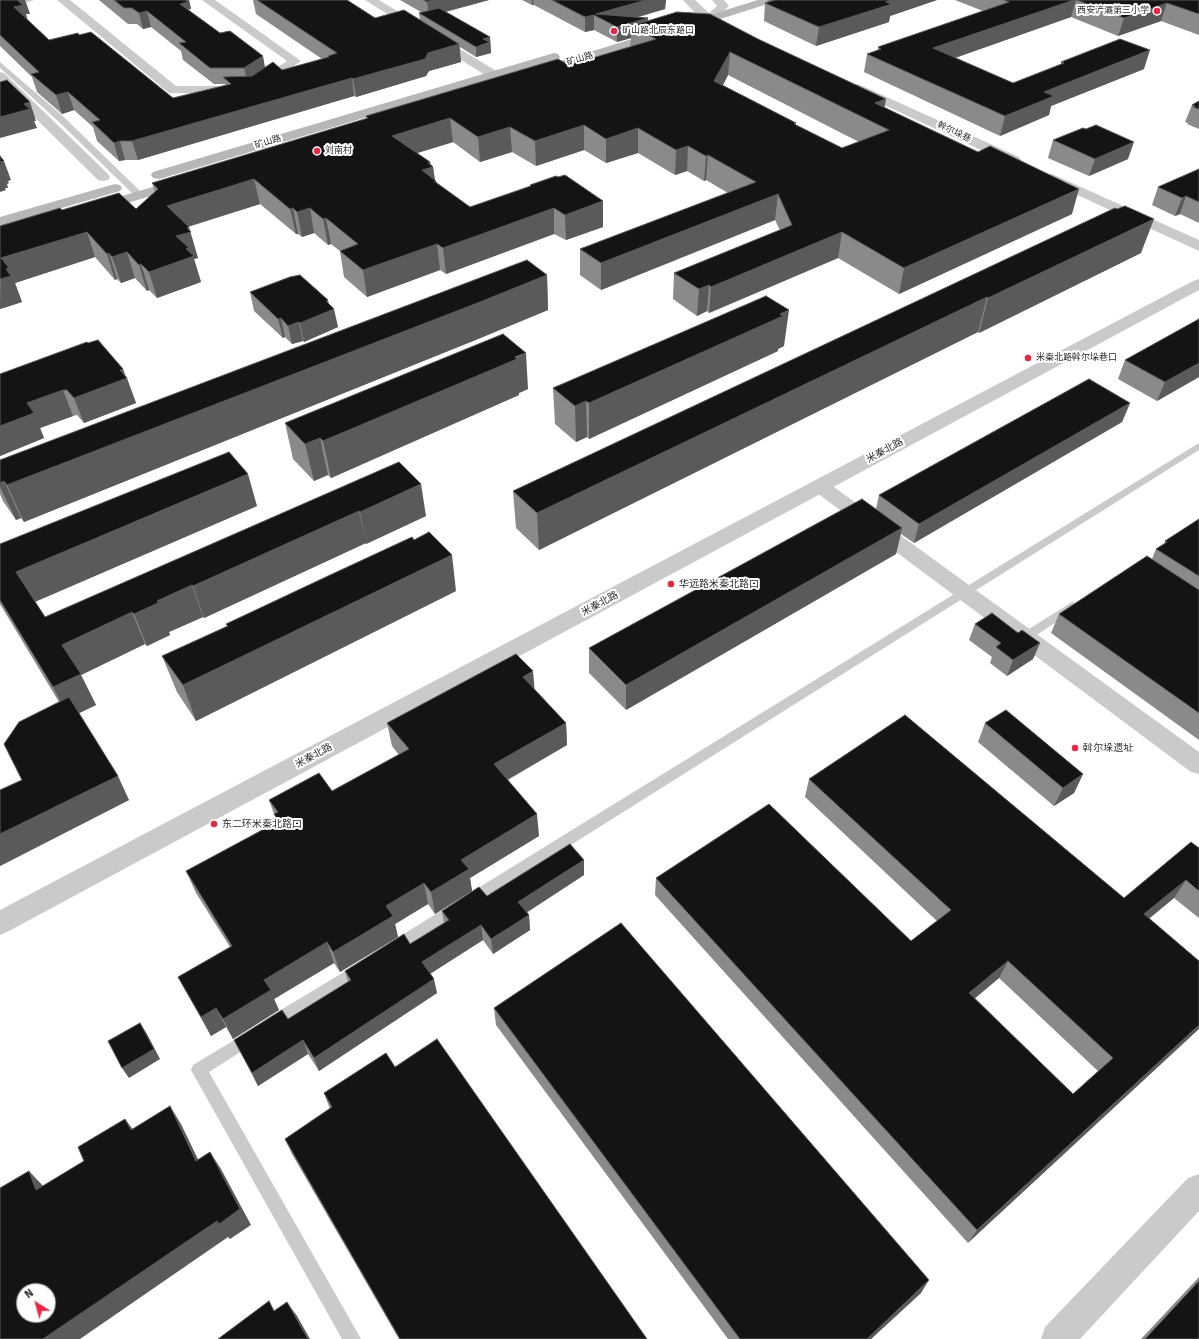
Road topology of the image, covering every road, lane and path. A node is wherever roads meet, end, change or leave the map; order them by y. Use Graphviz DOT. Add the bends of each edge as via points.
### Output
graph roads {
  1 [pos="31,0"];
  2 [pos="63,0"];
  3 [pos="208,0"];
  4 [pos="371,0"];
  5 [pos="690,0"];
  6 [pos="743,0"];
  7 [pos="770,0"];
  8 [pos="721,3"];
  9 [pos="0,9"];
  10 [pos="705,16"];
  11 [pos="744,35"];
  12 [pos="0,64"];
  13 [pos="494,75"];
  14 [pos="0,76"];
  15 [pos="849,83"];
  16 [pos="271,154"];
  17 [pos="1027,166"];
  18 [pos="1041,173"];
  19 [pos="103,177"];
  20 [pos="198,177"];
  21 [pos="128,184"];
  22 [pos="139,195"];
  23 [pos="88,210"];
  24 [pos="0,222"];
  25 [pos="1199,246"];
  26 [pos="1199,284"];
  27 [pos="1199,446"];
  28 [pos="820,486"];
  29 [pos="964,592"];
  30 [pos="1082,599"];
  31 [pos="1025,637"];
  32 [pos="1199,765"];
  33 [pos="0,923"];
  34 [pos="382,956"];
  35 [pos="368,964"];
  36 [pos="1199,1189"];
  37 [pos="352,1339"];
  38 [pos="1057,1339"];
  1 -- 9 [label="lane"];
  2 -- 3 [label="street" via="173,90 252,90 295,61"];
  4 -- 13 [label="street"];
  5 -- 10 [label="street"];
  6 -- 8 [label="main road, 矿山路"];
  7 -- 10 [label="main road, 矿山路"];
  8 -- 10 [label="main road, 矿山路"];
  10 -- 11 [label="street"];
  10 -- 13 [label="main road, 矿山路"];
  10 -- 16 [label="main road, 矿山路"];
  12 -- 21 [label="lane"];
  13 -- 21 [label="main road, 矿山路"];
  14 -- 19 [label="street"];
  15 -- 17 [label="street, 幹尔垛巷"];
  18 -- 25 [label="street"];
  20 -- 22 [label="main road"];
  21 -- 22 [label="lane"];
  21 -- 24 [label="main road, 矿山路"];
  22 -- 23 [label="main road"];
  26 -- 28 [label="street, 米秦北路"];
  27 -- 29 [label="lane"];
  28 -- 29 [label="street"];
  28 -- 33 [label="street, 米秦北路"];
  29 -- 31 [label="street"];
  29 -- 34 [label="lane"];
  30 -- 31 [label="lane"];
  31 -- 32 [label="street"];
  35 -- 37 [label="lane" via="199,1070"];
  36 -- 38 [label="street"];
}
